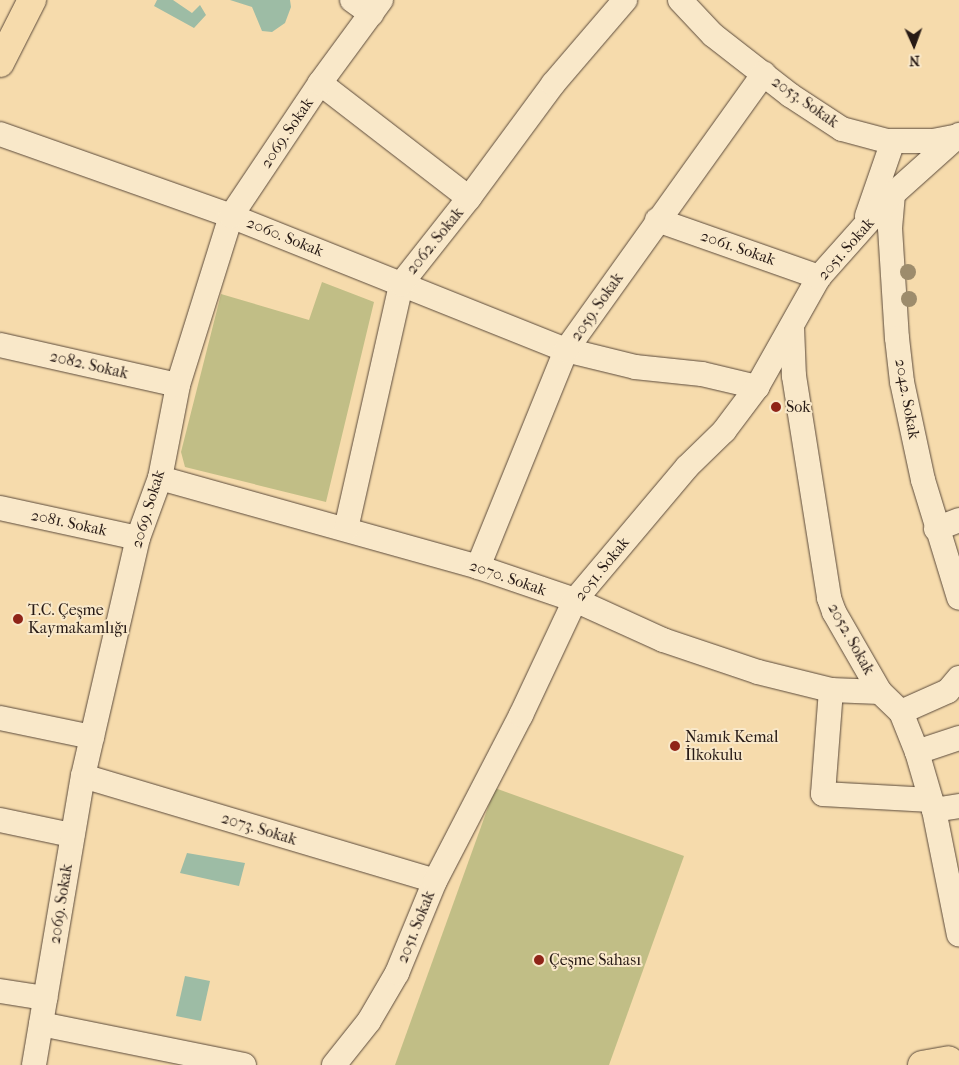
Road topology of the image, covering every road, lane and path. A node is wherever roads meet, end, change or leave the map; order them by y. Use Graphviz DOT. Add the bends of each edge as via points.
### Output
graph roads {
  1 [pos="32,0"];
  2 [pos="352,0"];
  3 [pos="624,0"];
  4 [pos="680,0"];
  5 [pos="376,7"];
  6 [pos="0,63"];
  7 [pos="764,73"];
  8 [pos="320,83"];
  9 [pos="0,134"];
  10 [pos="958,137"];
  11 [pos="894,141"];
  12 [pos="893,194"];
  13 [pos="469,198"];
  14 [pos="231,216"];
  15 [pos="657,220"];
  16 [pos="862,229"];
  17 [pos="819,277"];
  18 [pos="401,284"];
  19 [pos="792,327"];
  20 [pos="0,345"];
  21 [pos="566,350"];
  22 [pos="178,385"];
  23 [pos="757,387"];
  24 [pos="160,478"];
  25 [pos="0,508"];
  26 [pos="959,520"];
  27 [pos="346,529"];
  28 [pos="936,529"];
  29 [pos="138,538"];
  30 [pos="478,567"];
  31 [pos="959,598"];
  32 [pos="575,600"];
  33 [pos="959,678"];
  34 [pos="831,690"];
  35 [pos="880,692"];
  36 [pos="901,712"];
  37 [pos="0,718"];
  38 [pos="92,737"];
  39 [pos="959,738"];
  40 [pos="917,752"];
  41 [pos="83,776"];
  42 [pos="932,805"];
  43 [pos="959,806"];
  44 [pos="0,820"];
  45 [pos="72,835"];
  46 [pos="435,881"];
  47 [pos="957,908"];
  48 [pos="959,935"];
  49 [pos="0,991"];
  50 [pos="45,998"];
  51 [pos="41,1024"];
  52 [pos="950,1061"];
  53 [pos="34,1065"];
  54 [pos="244,1065"];
  55 [pos="334,1065"];
  56 [pos="922,1065"];
  1 -- 6 [label="main road"];
  2 -- 5 [label="street"];
  3 -- 13 [label="street, 2062. Sokak" via="553,84"];
  4 -- 7 [label="street, 2053. Sokak" via="713,35"];
  5 -- 8 [label="street, 2069. Sokak"];
  7 -- 11 [label="street, 2053. Sokak" via="817,114 842,128"];
  7 -- 15 [label="street, 2059. Sokak"];
  8 -- 13 [label="street"];
  8 -- 14 [label="street, 2069. Sokak"];
  9 -- 14 [label="street, 2060. Sokak"];
  10 -- 11 [label="street, 2053. Sokak"];
  10 -- 12 [label="street, 2051. Sokak"];
  11 -- 16 [label="street"];
  12 -- 16 [label="street, 2051. Sokak"];
  12 -- 28 [label="street, 2042. Sokak" via="890,228 901,373 910,428"];
  13 -- 18 [label="street, 2062. Sokak"];
  14 -- 18 [label="street, 2060. Sokak"];
  14 -- 22 [label="street, 2069. Sokak"];
  15 -- 17 [label="street, 2061. Sokak"];
  15 -- 21 [label="street, 2059. Sokak"];
  16 -- 17 [label="street, 2051. Sokak"];
  17 -- 19 [label="street, 2051. Sokak"];
  18 -- 21 [label="street, 2060. Sokak"];
  18 -- 27 [label="street, 2062. Sokak"];
  19 -- 23 [label="street, 2051. Sokak"];
  19 -- 35 [label="street, 2052. Sokak" via="794,376 824,581 834,612"];
  20 -- 22 [label="street, 2082. Sokak"];
  21 -- 23 [label="street, 2060. Sokak" via="636,367 702,374"];
  21 -- 30 [label="street, 2059. Sokak"];
  22 -- 24 [label="street, 2069. Sokak"];
  23 -- 32 [label="street, 2051. Sokak" via="724,431 686,467"];
  24 -- 27 [label="street, 2070. Sokak"];
  24 -- 29 [label="street, 2069. Sokak"];
  25 -- 29 [label="street, 2081. Sokak"];
  26 -- 28 [label="street"];
  27 -- 30 [label="street, 2070. Sokak"];
  28 -- 31 [label="street, 2042. Sokak"];
  29 -- 38 [label="street, 2069. Sokak"];
  30 -- 32 [label="street, 2070. Sokak"];
  32 -- 34 [label="street, 2070. Sokak" via="672,643 758,672"];
  32 -- 46 [label="street, 2051. Sokak" via="522,715"];
  33 -- 36 [label="street" via="948,691"];
  34 -- 35 [label="street, 2070. Sokak"];
  34 -- 42 [label="street" via="823,794"];
  35 -- 36 [label="street, 2052. Sokak"];
  36 -- 40 [label="street, 2052. Sokak"];
  37 -- 38 [label="street"];
  38 -- 41 [label="street, 2069. Sokak"];
  39 -- 40 [label="street"];
  40 -- 42 [label="street, 2052. Sokak"];
  41 -- 45 [label="street, 2069. Sokak"];
  41 -- 46 [label="street, 2073. Sokak"];
  42 -- 43 [label="street"];
  42 -- 47 [label="street, 2052. Sokak"];
  44 -- 45 [label="street"];
  45 -- 50 [label="street, 2069. Sokak"];
  46 -- 55 [label="street, 2051. Sokak" via="397,974 369,1021"];
  47 -- 48 [label="street, 2052. Sokak"];
  49 -- 50 [label="street"];
  50 -- 51 [label="street, 2069. Sokak"];
  51 -- 53 [label="street, 2069. Sokak"];
  51 -- 54 [label="street"];
  52 -- 56 [label="main road"];
}
